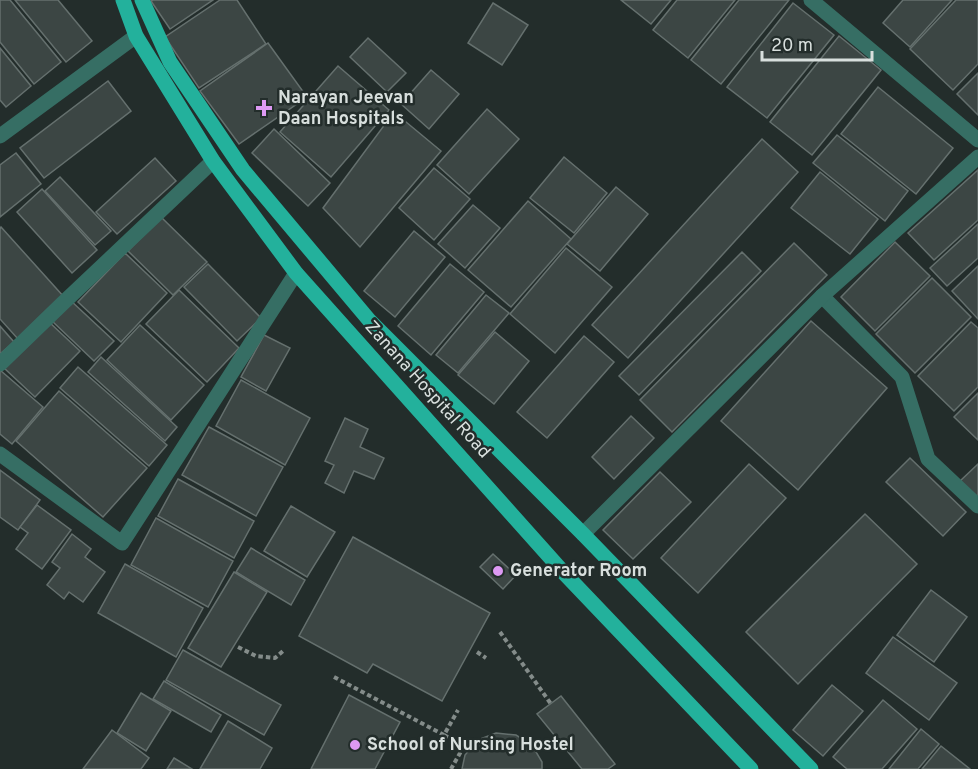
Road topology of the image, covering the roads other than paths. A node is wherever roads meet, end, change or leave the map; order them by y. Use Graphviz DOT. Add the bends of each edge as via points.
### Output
graph roads {
  1 [pos="123,0"];
  2 [pos="142,0"];
  3 [pos="811,0"];
  4 [pos="136,36"];
  5 [pos="0,136"];
  6 [pos="978,140"];
  7 [pos="978,156"];
  8 [pos="213,161"];
  9 [pos="296,273"];
  10 [pos="822,297"];
  11 [pos="0,364"];
  12 [pos="0,454"];
  13 [pos="978,507"];
  14 [pos="583,534"];
  15 [pos="751,769"];
  16 [pos="811,769"];
  1 -- 4 [label="main road, Zanana Hospital Road"];
  2 -- 14 [label="main road" via="170,62 243,170 369,320"];
  3 -- 6 [label="street"];
  4 -- 5 [label="street"];
  4 -- 8 [label="main road, Zanana Hospital Road"];
  7 -- 10 [label="street"];
  8 -- 9 [label="main road, Zanana Hospital Road"];
  8 -- 11 [label="street"];
  9 -- 12 [label="street" via="122,543"];
  9 -- 15 [label="main road, Zanana Hospital Road" via="564,573"];
  10 -- 13 [label="street" via="902,377 928,459"];
  10 -- 14 [label="street"];
  14 -- 16 [label="main road"];
}
